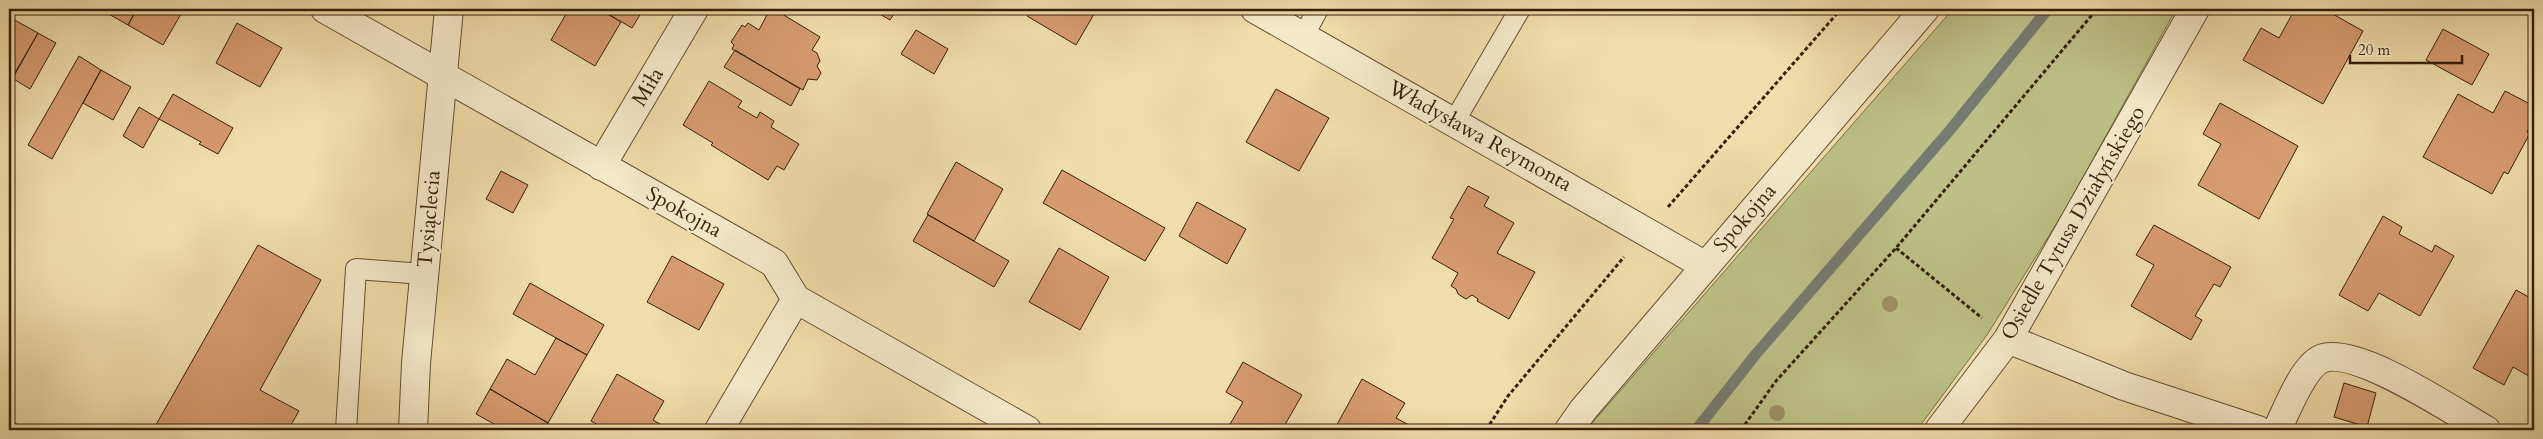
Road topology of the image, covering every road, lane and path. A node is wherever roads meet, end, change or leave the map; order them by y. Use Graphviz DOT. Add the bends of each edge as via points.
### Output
graph roads {
  1 [pos="325,9"];
  2 [pos="449,9"];
  3 [pos="694,9"];
  4 [pos="1255,9"];
  5 [pos="1318,9"];
  6 [pos="1520,9"];
  7 [pos="1925,9"];
  8 [pos="2097,9"];
  9 [pos="2195,9"];
  10 [pos="1304,36"];
  11 [pos="443,76"];
  12 [pos="1454,122"];
  13 [pos="601,166"];
  14 [pos="1896,248"];
  15 [pos="1704,265"];
  16 [pos="424,274"];
  17 [pos="796,299"];
  18 [pos="2008,339"];
  19 [pos="346,430"];
  20 [pos="413,430"];
  21 [pos="719,430"];
  22 [pos="1027,430"];
  23 [pos="1569,430"];
  24 [pos="1741,430"];
  25 [pos="1939,430"];
  26 [pos="2258,430"];
  27 [pos="2277,430"];
  28 [pos="2486,430"];
  1 -- 11 [label="street, Spokojna"];
  2 -- 11 [label="street, Tysiąclecia"];
  3 -- 13 [label="street, Miła"];
  4 -- 10 [label="street, Władysława Reymonta"];
  5 -- 10 [label="lane"];
  6 -- 12 [label="lane"];
  7 -- 15 [label="street, Spokojna"];
  8 -- 14 [label="path"];
  9 -- 18 [label="street, Osiedle Tytusa Działyńskiego"];
  10 -- 12 [label="street, Władysława Reymonta"];
  11 -- 13 [label="street, Spokojna"];
  11 -- 16 [label="street, Tysiąclecia"];
  12 -- 15 [label="street, Władysława Reymonta"];
  13 -- 17 [label="street, Spokojna" via="774,263"];
  14 -- 18 [label="path"];
  14 -- 24 [label="path" via="1776,381"];
  15 -- 23 [label="street, Spokojna"];
  16 -- 19 [label="lane" via="356,269"];
  16 -- 20 [label="street, Tysiąclecia"];
  17 -- 21 [label="street"];
  17 -- 22 [label="street, Spokojna"];
  18 -- 25 [label="street, Osiedle Tytusa Działyńskiego"];
  18 -- 26 [label="street" via="2124,386"];
  27 -- 28 [label="street" via="2307,371 2320,360 2336,356 2369,365"];
}
